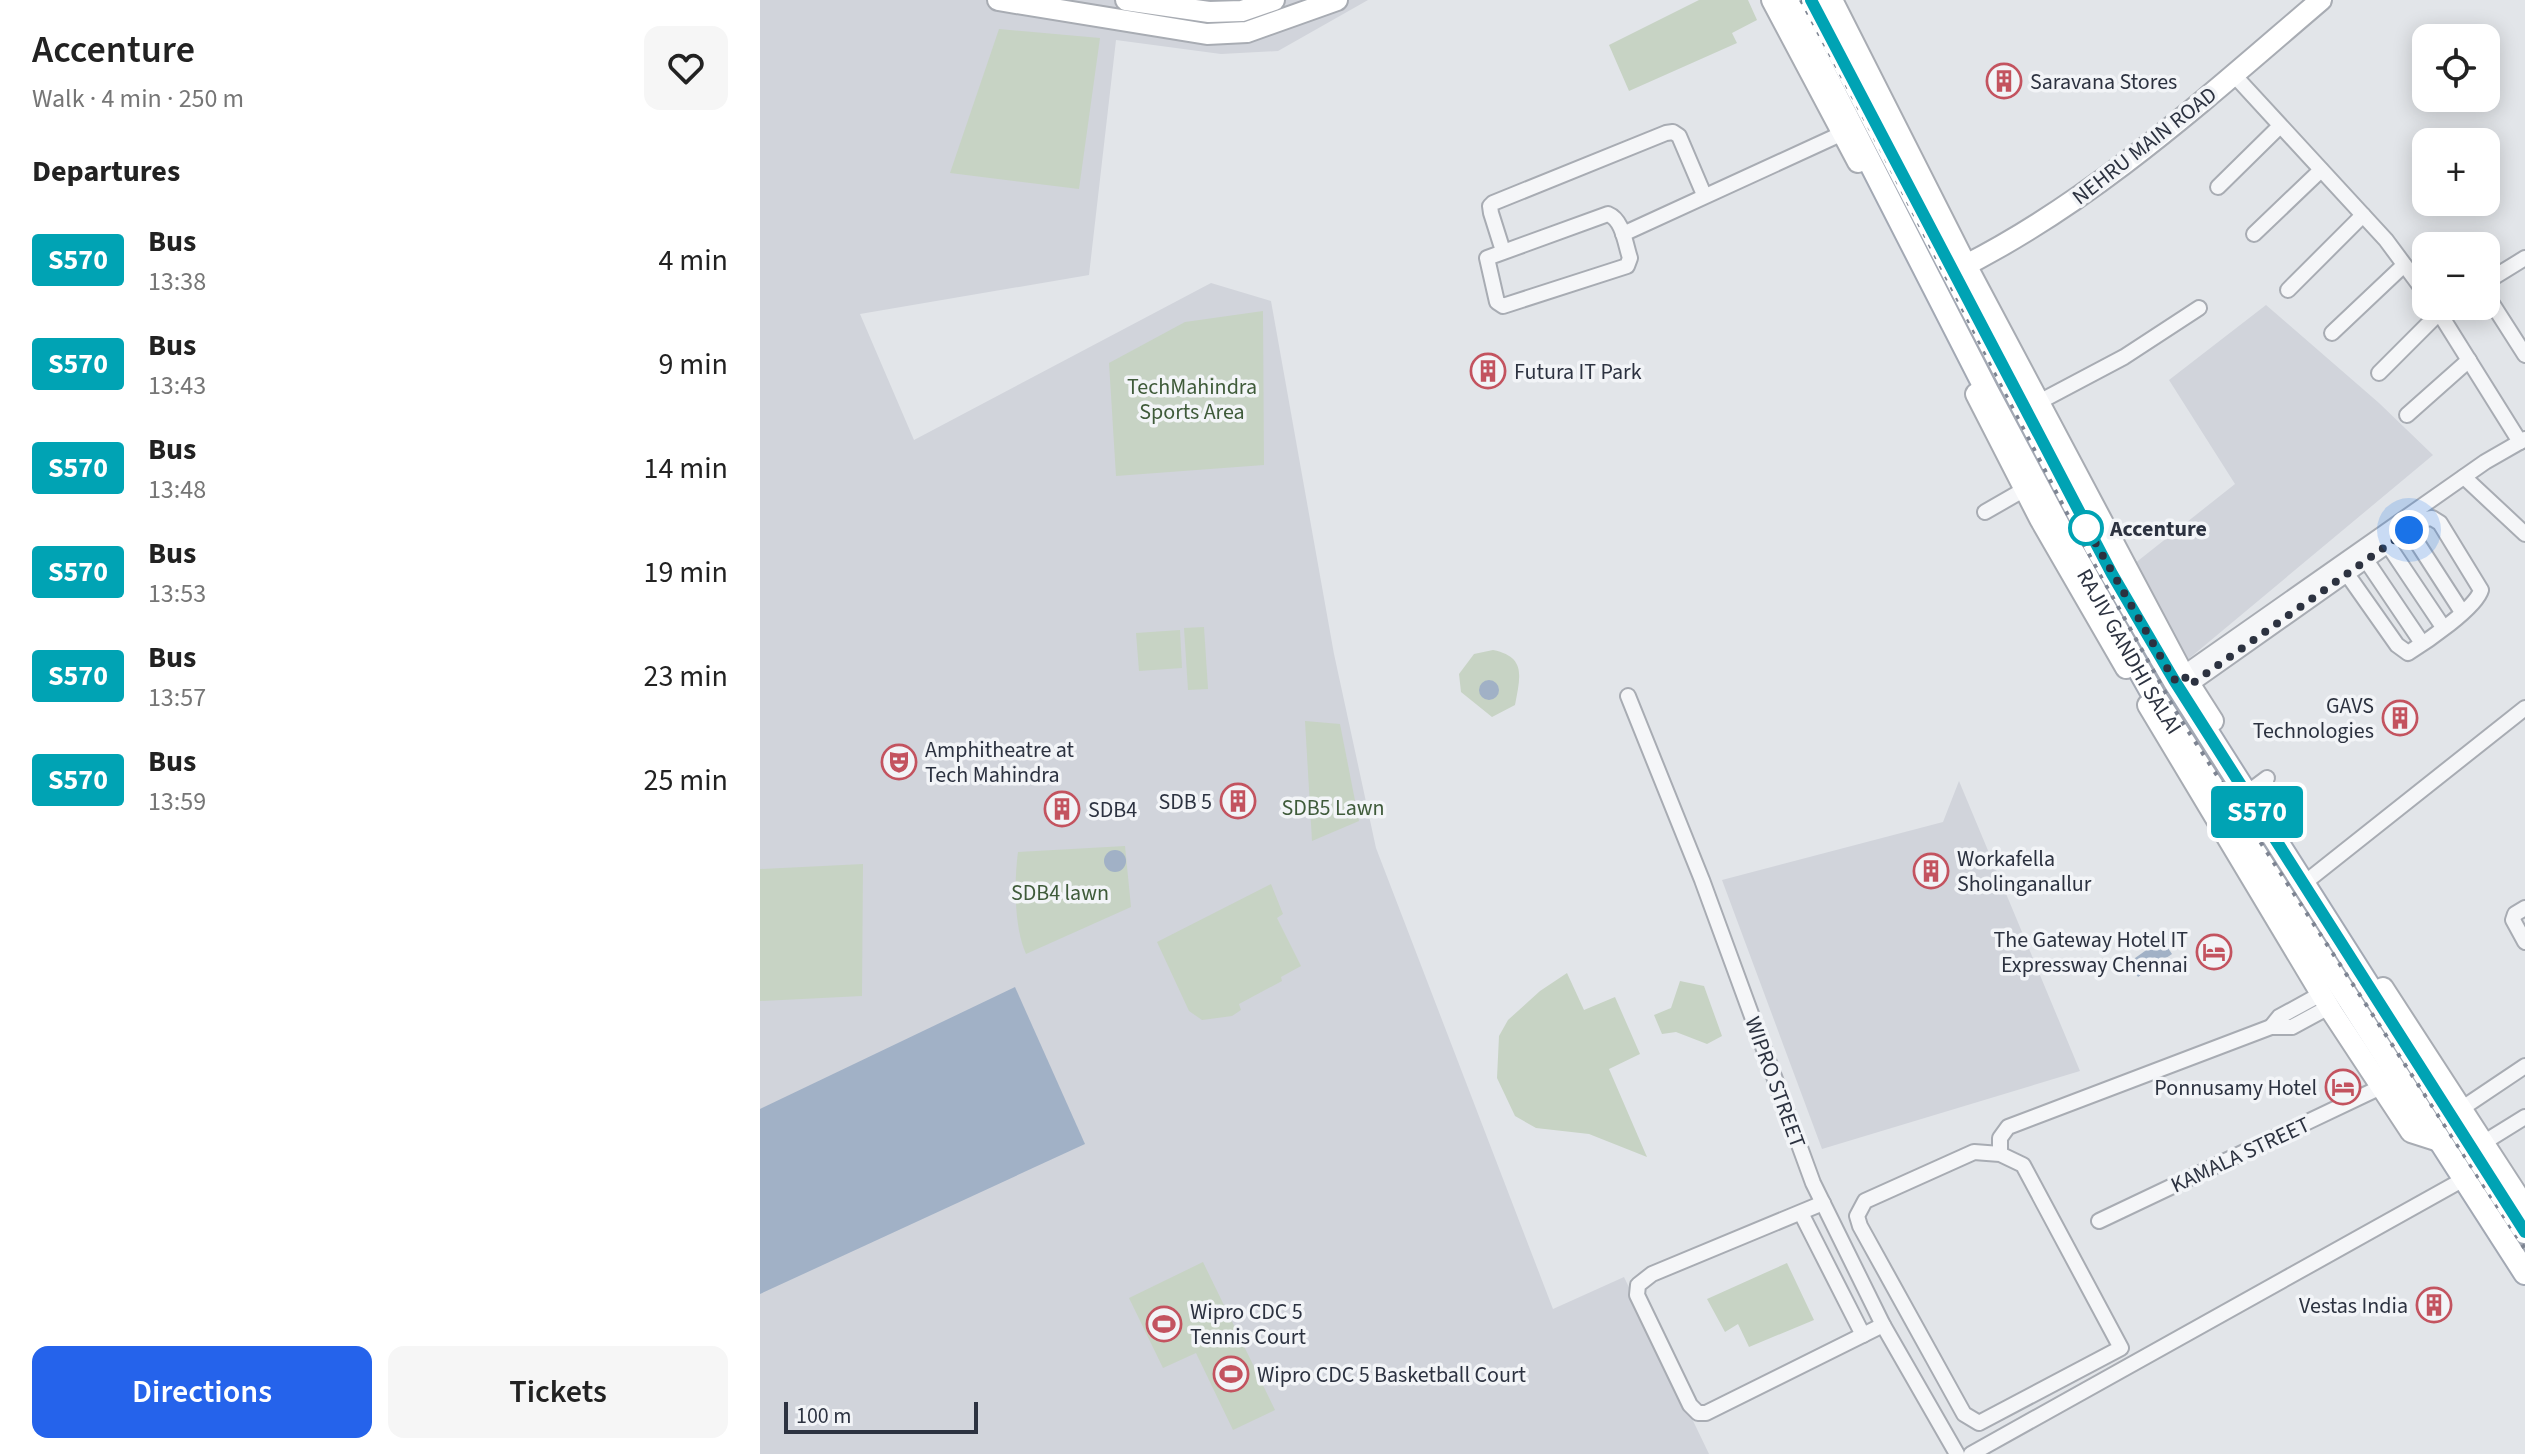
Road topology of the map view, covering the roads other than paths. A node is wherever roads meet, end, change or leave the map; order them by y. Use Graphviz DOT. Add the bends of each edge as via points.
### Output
graph roads {
  1 [pos="998,0"];
  2 [pos="1126,0"];
  3 [pos="1274,0"];
  4 [pos="1337,0"];
  5 [pos="1772,0"];
  6 [pos="1787,0"];
  7 [pos="1811,0"];
  8 [pos="1832,0"];
  9 [pos="2321,0"];
  10 [pos="1098,8"];
  11 [pos="2234,75"];
  12 [pos="2280,126"];
  13 [pos="1841,130"];
  14 [pos="2321,170"];
  15 [pos="2218,187"];
  16 [pos="1702,190"];
  17 [pos="2363,215"];
  18 [pos="1622,230"];
  19 [pos="2254,234"];
  20 [pos="1503,251"];
  21 [pos="2525,258"];
  22 [pos="2404,265"];
  23 [pos="1960,268"];
  24 [pos="2500,273"];
  25 [pos="2412,276"];
  26 [pos="2288,290"];
  27 [pos="2199,308"];
  28 [pos="2500,316"];
  29 [pos="2430,320"];
  30 [pos="2447,320"];
  31 [pos="2332,333"];
  32 [pos="2525,355"];
  33 [pos="2469,360"];
  34 [pos="2379,373"];
  35 [pos="2039,402"];
  36 [pos="2407,415"];
  37 [pos="2522,441"];
  38 [pos="2058,473"];
  39 [pos="2464,477"];
  40 [pos="2031,486"];
  41 [pos="1985,512"];
  42 [pos="2409,530"];
  43 [pos="2525,534"];
  44 [pos="2388,545"];
  45 [pos="2366,560"];
  46 [pos="2347,574"];
  47 [pos="2462,612"];
  48 [pos="2443,627"];
  49 [pos="2422,643"];
  50 [pos="2183,684"];
  51 [pos="1628,696"];
  52 [pos="2525,708"];
  53 [pos="2163,709"];
  54 [pos="2273,836"];
  55 [pos="2252,849"];
  56 [pos="2277,887"];
  57 [pos="2312,887"];
  58 [pos="2525,908"];
  59 [pos="2525,942"];
  60 [pos="2325,1000"];
  61 [pos="2525,1066"];
  62 [pos="2381,1087"];
  63 [pos="2461,1109"];
  64 [pos="2525,1117"];
  65 [pos="2439,1141"];
  66 [pos="2483,1143"];
  67 [pos="2000,1154"];
  68 [pos="2464,1179"];
  69 [pos="1823,1203"];
  70 [pos="2525,1207"];
  71 [pos="1801,1213"];
  72 [pos="2099,1221"];
  73 [pos="2525,1232"];
  74 [pos="2525,1273"];
  75 [pos="1883,1325"];
  76 [pos="1863,1335"];
  77 [pos="2121,1348"];
  78 [pos="2131,1365"];
  79 [pos="1957,1454"];
  80 [pos="1971,1454"];
  1 -- 10 [label="street"];
  2 -- 3 [label="street" via="1209,12 1242,11"];
  4 -- 10 [label="street" via="1247,32 1207,34"];
  5 -- 13 [label="street"];
  6 -- 40 [label="main road, RAJIV GANDHI SALAI"];
  7 -- 23 [label="main road, RAJIV GANDHI SALAI"];
  8 -- 23 [label="street"];
  9 -- 11 [label="street, NEHRU MAIN ROAD"];
  11 -- 12 [label="street"];
  11 -- 23 [label="street, NEHRU MAIN ROAD" via="2164,134 2044,220"];
  12 -- 14 [label="street"];
  12 -- 15 [label="street"];
  13 -- 16 [label="street"];
  13 -- 18 [label="street"];
  13 -- 40 [label="street"];
  14 -- 17 [label="street"];
  14 -- 19 [label="street"];
  16 -- 18 [label="street"];
  16 -- 20 [label="street" via="1679,136 1666,133 1493,203"];
  17 -- 22 [label="street"];
  17 -- 26 [label="street"];
  18 -- 20 [label="street" via="1608,214"];
  18 -- 20 [label="street" via="1630,258 1627,266 1503,306 1497,302 1486,263"];
  21 -- 24 [label="street"];
  22 -- 25 [label="street"];
  22 -- 31 [label="street"];
  23 -- 35 [label="street"];
  23 -- 38 [label="main road, RAJIV GANDHI SALAI"];
  27 -- 35 [label="street" via="2124,357"];
  28 -- 32 [label="street"];
  29 -- 34 [label="street"];
  30 -- 33 [label="street"];
  33 -- 36 [label="street"];
  33 -- 37 [label="street"];
  35 -- 50 [label="street"];
  37 -- 39 [label="street"];
  38 -- 40 [label="main road"];
  38 -- 50 [label="main road, RAJIV GANDHI SALAI" via="2096,547"];
  39 -- 43 [label="street"];
  39 -- 50 [label="street"];
  40 -- 41 [label="street"];
  40 -- 53 [label="main road, RAJIV GANDHI SALAI"];
  40 -- 60 [label="street" via="2096,617"];
  42 -- 44 [label="street"];
  42 -- 47 [label="street"];
  42 -- 47 [label="street" via="2425,519 2440,523 2481,590"];
  44 -- 45 [label="street"];
  44 -- 48 [label="street"];
  45 -- 46 [label="street"];
  45 -- 49 [label="street"];
  46 -- 49 [label="street" via="2397,645 2408,653"];
  46 -- 50 [label="street"];
  47 -- 48 [label="street"];
  48 -- 49 [label="street"];
  50 -- 53 [label="main road"];
  50 -- 54 [label="main road, RAJIV GANDHI SALAI"];
  50 -- 57 [label="street" via="2261,782"];
  51 -- 69 [label="street, WIPRO STREET"];
  52 -- 57 [label="street"];
  53 -- 55 [label="main road, RAJIV GANDHI SALAI"];
  54 -- 55 [label="main road" via="2263,852"];
  54 -- 57 [label="main road, RAJIV GANDHI SALAI"];
  55 -- 56 [label="main road, RAJIV GANDHI SALAI"];
  56 -- 57 [label="main road" via="2284,872"];
  56 -- 65 [label="main road, RAJIV GANDHI SALAI"];
  57 -- 63 [label="street"];
  57 -- 73 [label="main road, RAJIV GANDHI SALAI"];
  58 -- 59 [label="street" via="2513,920"];
  60 -- 62 [label="street"];
  60 -- 67 [label="street" via="2292,1027 2271,1027 2008,1127 2000,1138"];
  61 -- 63 [label="street"];
  62 -- 65 [label="street" via="2411,1132"];
  62 -- 72 [label="street, KAMALA STREET"];
  63 -- 66 [label="street"];
  64 -- 66 [label="street"];
  65 -- 68 [label="main road, RAJIV GANDHI SALAI"];
  66 -- 70 [label="street"];
  67 -- 77 [label="street" via="2023,1165"];
  67 -- 77 [label="street" via="1974,1152 1892,1187 1865,1201 1857,1216 1964,1414 1979,1423 1989,1419"];
  68 -- 74 [label="main road, RAJIV GANDHI SALAI"];
  68 -- 78 [label="street"];
  69 -- 71 [label="street"];
  69 -- 75 [label="street, WIPRO STREET"];
  71 -- 76 [label="street"];
  71 -- 76 [label="street" via="1652,1274 1638,1285 1637,1295 1690,1405 1706,1413"];
  75 -- 76 [label="street"];
  75 -- 79 [label="street, WIPRO STREET"];
  77 -- 78 [label="street"];
  78 -- 80 [label="street"];
}
